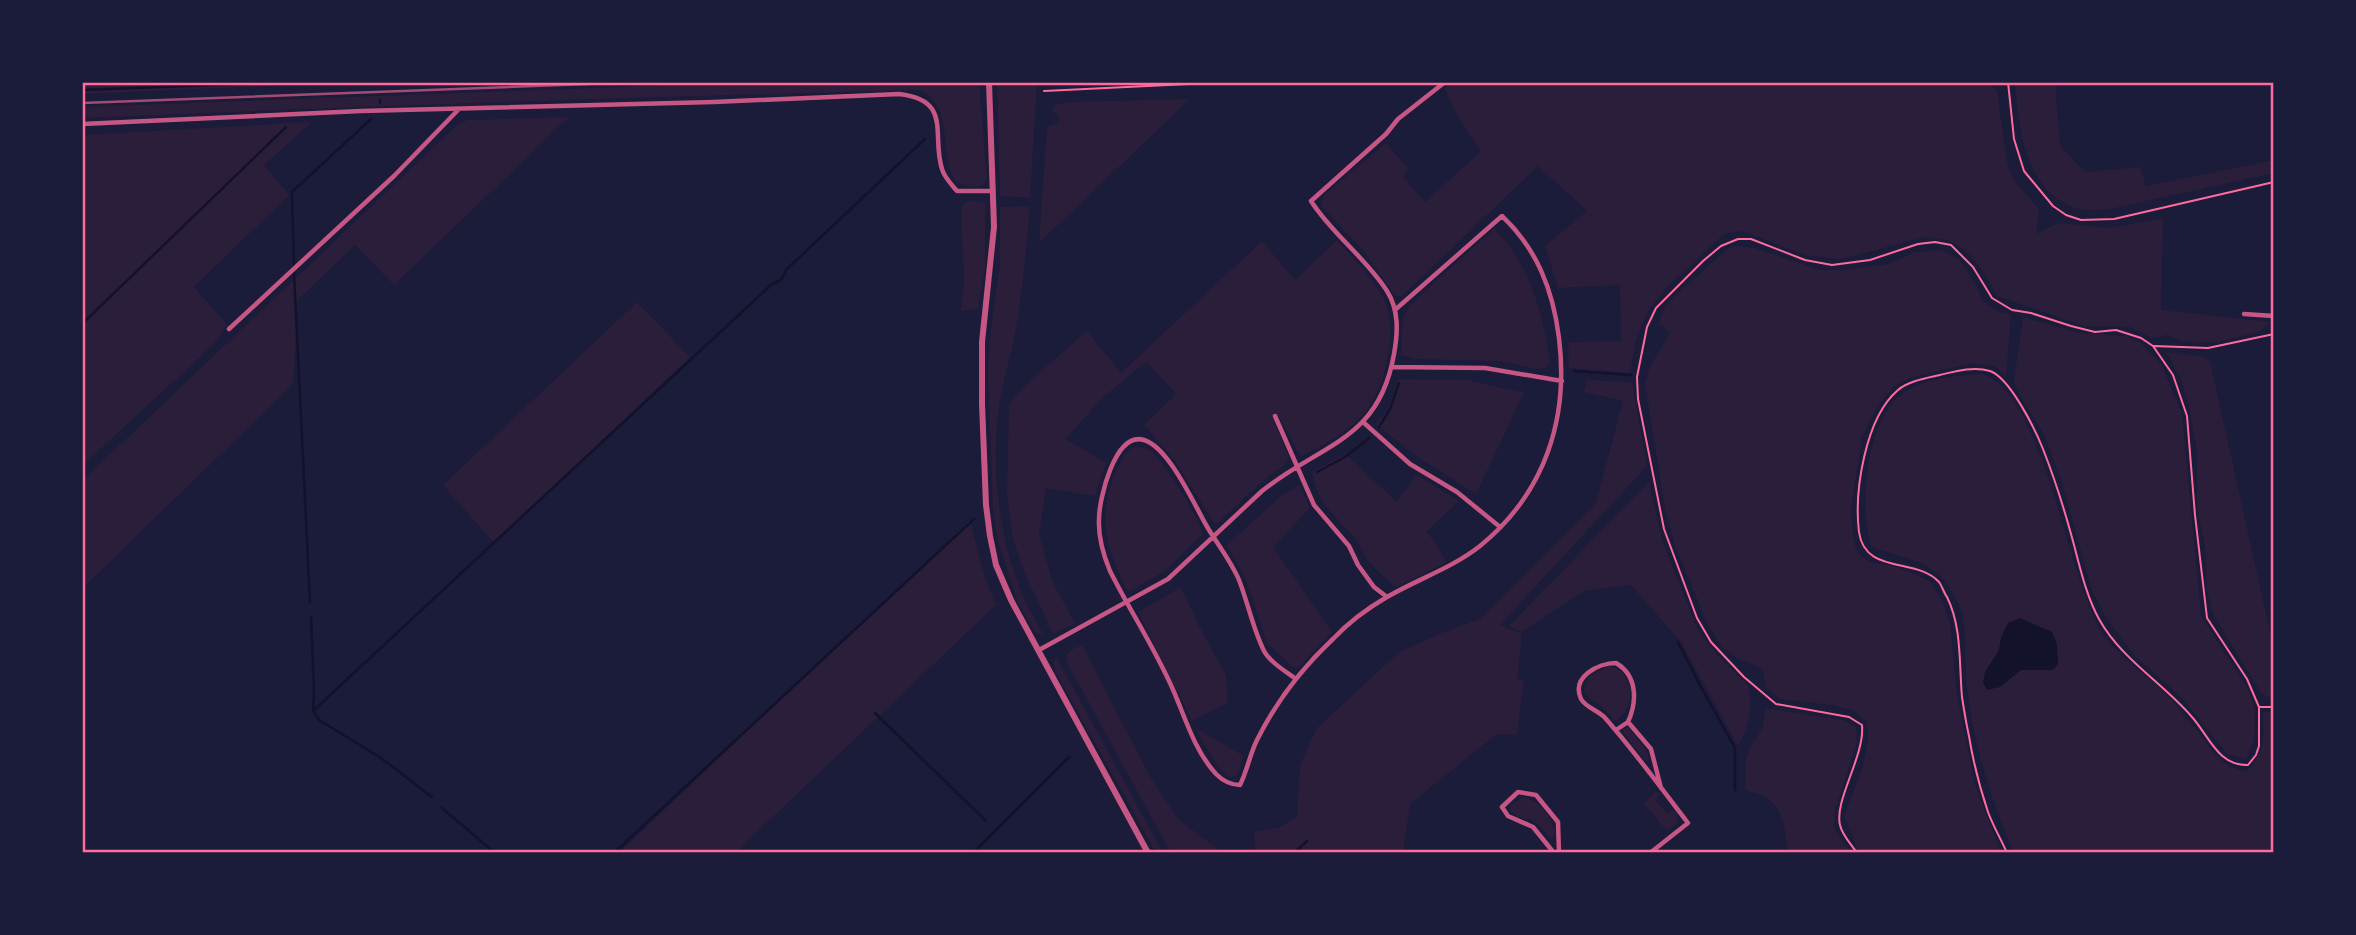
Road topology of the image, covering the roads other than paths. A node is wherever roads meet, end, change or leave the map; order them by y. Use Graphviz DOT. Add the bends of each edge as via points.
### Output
graph roads {
  1 [pos="989,82"];
  2 [pos="1445,82"];
  3 [pos="459,110"];
  4 [pos="82,124"];
  5 [pos="993,191"];
  6 [pos="1396,309"];
  7 [pos="2244,314"];
  8 [pos="2274,316"];
  9 [pos="229,328"];
  10 [pos="1392,367"];
  11 [pos="1562,381"];
  12 [pos="1275,416"];
  13 [pos="1363,422"];
  14 [pos="1298,466"];
  15 [pos="1500,527"];
  16 [pos="1213,537"];
  17 [pos="1387,597"];
  18 [pos="1126,603"];
  19 [pos="1039,650"];
  20 [pos="1296,679"];
  21 [pos="1628,722"];
  22 [pos="1616,730"];
  23 [pos="1661,788"];
  24 [pos="1148,853"];
  25 [pos="1556,853"];
  26 [pos="1650,853"];
  1 -- 5 [label="street"];
  2 -- 6 [label="street" via="1398,119 1311,201 1373,272"];
  3 -- 4 [label="street"];
  3 -- 5 [label="street" via="899,94 912,96 932,110 940,164 957,191"];
  3 -- 9 [label="street"];
  5 -- 19 [label="street" via="993,247 981,361 986,505 996,565"];
  6 -- 10 [label="street"];
  6 -- 11 [label="street" via="1502,216 1520,233 1546,281 1558,329"];
  7 -- 8 [label="street"];
  10 -- 11 [label="street" via="1485,368"];
  10 -- 13 [label="street" via="1380,400"];
  11 -- 15 [label="street" via="1548,454 1527,493"];
  12 -- 14 [label="street"];
  13 -- 14 [label="street"];
  13 -- 15 [label="street" via="1410,464 1457,492"];
  14 -- 16 [label="street" via="1262,491"];
  14 -- 17 [label="street" via="1314,505 1349,546 1374,587"];
  15 -- 17 [label="street" via="1460,560"];
  16 -- 18 [label="street" via="1168,579"];
  16 -- 18 [label="street" via="1158,449 1139,439 1125,444 1104,486 1099,518 1105,561"];
  16 -- 20 [label="street" via="1238,578 1264,651"];
  17 -- 20 [label="street" via="1340,632"];
  18 -- 19 [label="street"];
  18 -- 20 [label="street" via="1174,691 1192,735 1209,764 1231,784 1240,785 1263,728"];
  19 -- 24 [label="street"];
  21 -- 22 [label="street"];
  21 -- 22 [label="street" via="1635,692 1622,667 1610,663 1588,671 1579,688 1581,698"];
  21 -- 23 [label="street" via="1651,749"];
  22 -- 23 [label="street"];
  23 -- 26 [label="street" via="1688,823"];
  25 -- 25 [label="street" via="1533,827 1508,816 1502,807 1518,792 1536,795 1559,822"];
}
